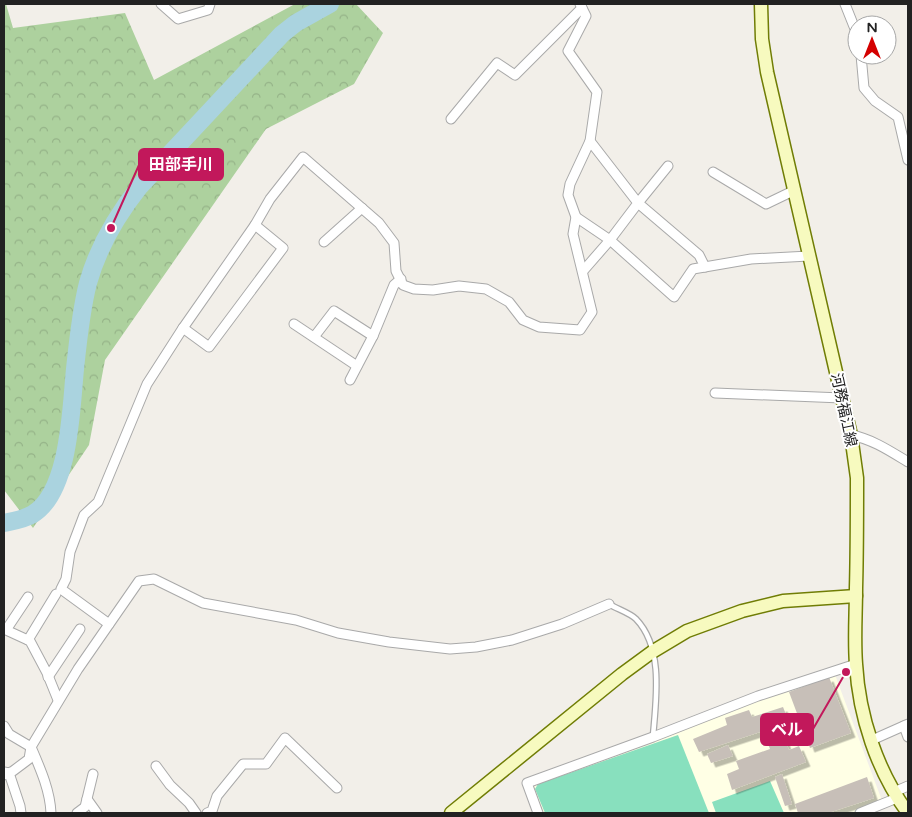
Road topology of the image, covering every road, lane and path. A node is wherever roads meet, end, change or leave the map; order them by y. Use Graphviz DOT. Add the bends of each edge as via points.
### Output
graph roads {
  1 [pos="161,4"];
  2 [pos="210,4"];
  3 [pos="761,4"];
  4 [pos="581,6"];
  5 [pos="862,65"];
  6 [pos="451,119"];
  7 [pos="590,141"];
  8 [pos="908,160"];
  9 [pos="668,166"];
  10 [pos="713,172"];
  11 [pos="794,190"];
  12 [pos="638,203"];
  13 [pos="362,208"];
  14 [pos="576,217"];
  15 [pos="255,225"];
  16 [pos="610,240"];
  17 [pos="324,242"];
  18 [pos="809,256"];
  19 [pos="705,267"];
  20 [pos="582,271"];
  21 [pos="401,279"];
  22 [pos="294,324"];
  23 [pos="183,328"];
  24 [pos="373,336"];
  25 [pos="314,337"];
  26 [pos="357,366"];
  27 [pos="350,380"];
  28 [pos="715,393"];
  29 [pos="842,398"];
  30 [pos="851,435"];
  31 [pos="908,462"];
  32 [pos="56,594"];
  33 [pos="856,596"];
  34 [pos="28,597"];
  35 [pos="609,604"];
  36 [pos="108,624"];
  37 [pos="80,629"];
  38 [pos="28,640"];
  39 [pos="652,652"];
  40 [pos="856,664"];
  41 [pos="48,677"];
  42 [pos="58,700"];
  43 [pos="906,725"];
  44 [pos="4,726"];
  45 [pos="653,737"];
  46 [pos="908,737"];
  47 [pos="872,740"];
  48 [pos="31,747"];
  49 [pos="156,766"];
  50 [pos="6,773"];
  51 [pos="92,774"];
  52 [pos="908,786"];
  53 [pos="337,788"];
  54 [pos="896,795"];
  55 [pos="87,799"];
  56 [pos="213,812"];
  57 [pos="21,813"];
  58 [pos="51,813"];
  59 [pos="77,813"];
  60 [pos="97,813"];
  61 [pos="196,813"];
  62 [pos="451,813"];
  63 [pos="538,813"];
  64 [pos="860,813"];
  65 [pos="908,813"];
  1 -- 2 [label="street" via="178,19 208,10"];
  3 -- 11 [label="main road, 河務福江線" via="767,72"];
  4 -- 6 [label="street" via="515,76 497,63"];
  4 -- 7 [label="street" via="586,16 568,51 597,92"];
  5 -- 8 [label="street" via="864,88 875,101 898,116"];
  7 -- 12 [label="street"];
  7 -- 14 [label="street" via="570,184 568,195"];
  9 -- 12 [label="street"];
  10 -- 11 [label="street" via="766,204"];
  11 -- 18 [label="main road, 河務福江線"];
  12 -- 16 [label="street"];
  12 -- 19 [label="street" via="699,255"];
  13 -- 15 [label="street" via="303,157 270,199"];
  13 -- 17 [label="street"];
  13 -- 21 [label="street" via="379,222 394,243 396,271"];
  14 -- 16 [label="street"];
  14 -- 20 [label="street" via="572,234"];
  15 -- 23 [label="street"];
  15 -- 23 [label="street" via="283,248 208,347"];
  16 -- 19 [label="street" via="674,296 693,269"];
  16 -- 20 [label="street"];
  18 -- 19 [label="street" via="751,259"];
  18 -- 29 [label="main road, 河務福江線"];
  20 -- 21 [label="street" via="592,312 580,330 539,327 523,320 509,302 486,289 459,286 414,289 404,285"];
  21 -- 24 [label="street" via="394,285"];
  22 -- 25 [label="street"];
  23 -- 36 [label="street" via="147,384 98,502 84,515 70,552 61,589"];
  24 -- 25 [label="street" via="334,311"];
  24 -- 26 [label="street"];
  25 -- 26 [label="street"];
  26 -- 27 [label="street"];
  28 -- 29 [label="street"];
  29 -- 30 [label="main road, 河務福江線"];
  30 -- 31 [label="street" via="886,448"];
  30 -- 33 [label="main road, 河務福江線" via="857,478"];
  32 -- 38 [label="street"];
  33 -- 39 [label="main road" via="801,599 759,606 687,631"];
  33 -- 40 [label="main road, 河務福江線"];
  34 -- 38 [label="street" via="6,630"];
  35 -- 36 [label="street" via="512,640 450,649 338,633 296,620 204,602 154,579 139,581"];
  35 -- 39 [label="lane" via="635,618 648,634"];
  36 -- 42 [label="street"];
  37 -- 41 [label="street"];
  38 -- 41 [label="street"];
  39 -- 45 [label="lane" via="658,685"];
  39 -- 62 [label="main road"];
  40 -- 45 [label="street" via="758,696"];
  40 -- 47 [label="main road, 河務福江線" via="863,712"];
  41 -- 42 [label="street"];
  42 -- 48 [label="street"];
  43 -- 46 [label="street"];
  43 -- 47 [label="street"];
  44 -- 48 [label="street" via="9,734"];
  45 -- 63 [label="street" via="527,784"];
  47 -- 54 [label="main road, 河務福江線"];
  48 -- 50 [label="street" via="29,759"];
  48 -- 58 [label="street" via="42,773"];
  49 -- 61 [label="street"];
  50 -- 57 [label="street"];
  51 -- 55 [label="street"];
  52 -- 54 [label="street"];
  53 -- 56 [label="street" via="285,738 266,764 244,764 217,796"];
  54 -- 64 [label="street"];
  54 -- 65 [label="main road, 河務福江線"];
  55 -- 59 [label="street"];
  55 -- 60 [label="street"];
}
